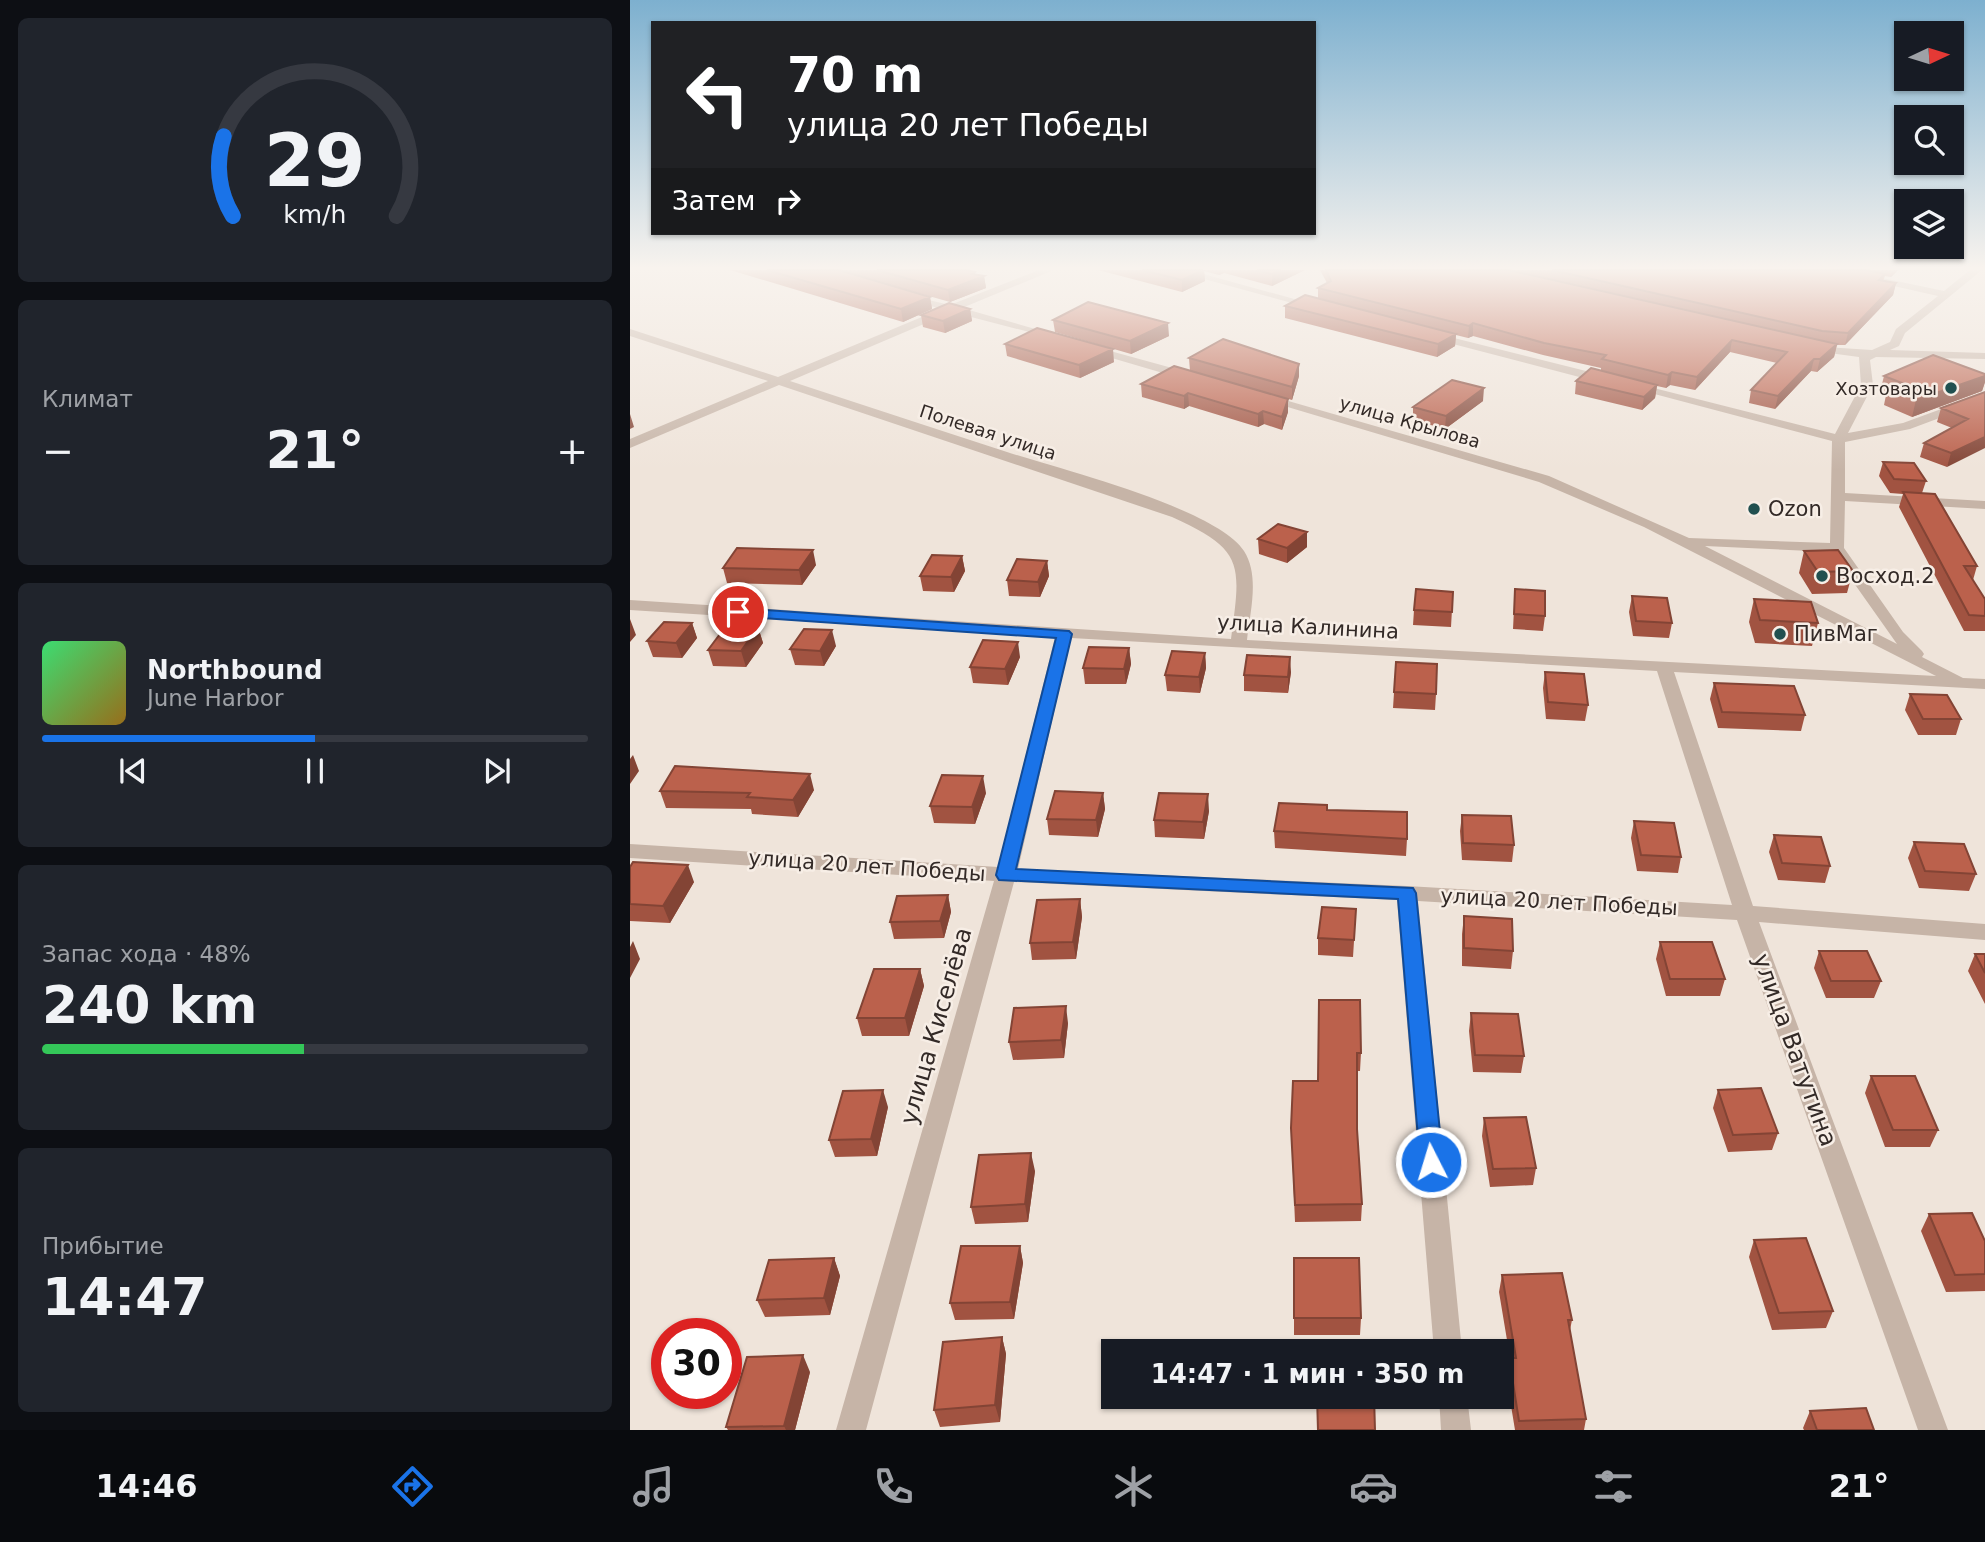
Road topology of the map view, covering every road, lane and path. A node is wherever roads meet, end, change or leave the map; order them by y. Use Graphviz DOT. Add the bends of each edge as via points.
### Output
graph roads {
  1 [pos="644,337"];
  2 [pos="886,337"];
  3 [pos="1052,337"];
  4 [pos="1438,337"];
  5 [pos="1898,337"];
  6 [pos="1806,346"];
  7 [pos="1878,354"];
  8 [pos="1985,356"];
  9 [pos="1202,380"];
  10 [pos="779,383"];
  11 [pos="1255,395"];
  12 [pos="1985,397"];
  13 [pos="1839,439"];
  14 [pos="630,444"];
  15 [pos="1839,497"];
  16 [pos="1985,505"];
  17 [pos="1686,541"];
  18 [pos="1837,548"];
  19 [pos="630,605"];
  20 [pos="1064,634"];
  21 [pos="1238,644"];
  22 [pos="1927,665"];
  23 [pos="1664,667"];
  24 [pos="1965,683"];
  25 [pos="1985,684"];
  26 [pos="630,851"];
  27 [pos="1006,875"];
  28 [pos="1407,893"];
  29 [pos="1745,913"];
  30 [pos="1985,932"];
  31 [pos="1447,1339"];
  32 [pos="1453,1409"];
  33 [pos="851,1430"];
  34 [pos="1455,1430"];
  35 [pos="1933,1430"];
  1 -- 10 [label="street, Полевая улица"];
  2 -- 10 [label="street"];
  3 -- 9 [label="street"];
  4 -- 13 [label="street"];
  5 -- 7 [label="street" via="1895,344"];
  6 -- 7 [label="street"];
  7 -- 8 [label="street"];
  7 -- 13 [label="street" via="1864,358 1867,385"];
  10 -- 14 [label="street"];
  10 -- 21 [label="street, Полевая улица" via="1130,496 1211,531 1235,547 1242,561 1245,587"];
  11 -- 17 [label="street, улица Крылова" via="1544,478"];
  12 -- 13 [label="street" via="1906,426"];
  13 -- 15 [label="street"];
  15 -- 16 [label="street"];
  15 -- 18 [label="street"];
  17 -- 18 [label="street"];
  17 -- 22 [label="street, улица Крылова"];
  18 -- 22 [label="street" via="1897,635"];
  19 -- 20 [label="street, улица Калинина"];
  20 -- 21 [label="street, улица Калинина"];
  20 -- 27 [label="street, улица Киселёва"];
  21 -- 23 [label="street, улица Калинина"];
  22 -- 24 [label="street, улица Крылова"];
  23 -- 24 [label="street, улица Калинина"];
  23 -- 29 [label="street, улица Ватутина"];
  24 -- 25 [label="street, улица Калинина"];
  26 -- 27 [label="street, улица 20 лет Победы"];
  27 -- 28 [label="street, улица 20 лет Победы"];
  27 -- 33 [label="street, улица Киселёва"];
  28 -- 29 [label="street, улица 20 лет Победы"];
  28 -- 31 [label="street"];
  29 -- 30 [label="street, улица 20 лет Победы"];
  29 -- 35 [label="street, улица Ватутина"];
  32 -- 34 [label="street"];
}
